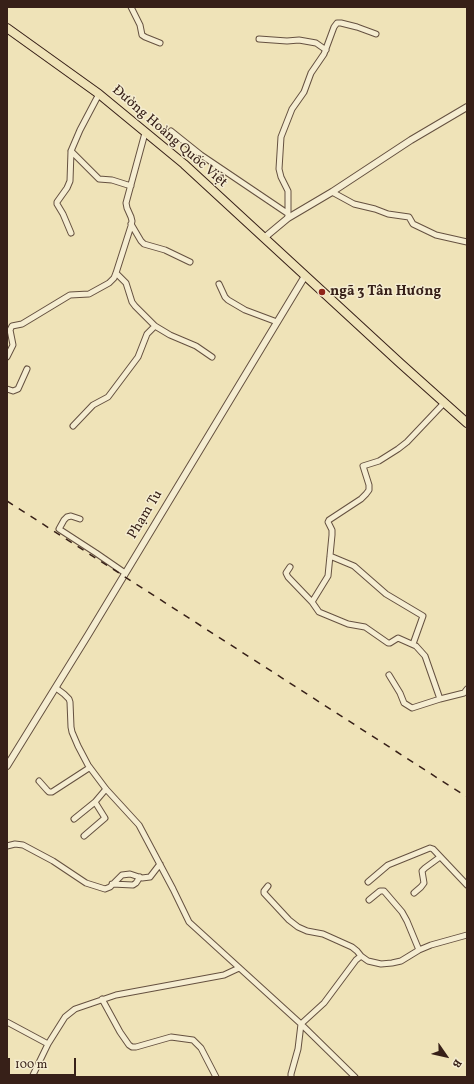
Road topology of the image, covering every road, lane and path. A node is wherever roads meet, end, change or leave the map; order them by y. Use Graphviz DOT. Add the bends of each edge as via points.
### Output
graph roads {
  1 [pos="131,7"];
  2 [pos="7,28"];
  3 [pos="376,34"];
  4 [pos="259,39"];
  5 [pos="160,43"];
  6 [pos="326,50"];
  7 [pos="99,94"];
  8 [pos="467,107"];
  9 [pos="171,131"];
  10 [pos="146,133"];
  11 [pos="71,151"];
  12 [pos="131,186"];
  13 [pos="332,192"];
  14 [pos="288,216"];
  15 [pos="131,224"];
  16 [pos="71,233"];
  17 [pos="264,238"];
  18 [pos="467,240"];
  19 [pos="190,262"];
  20 [pos="116,273"];
  21 [pos="305,276"];
  22 [pos="219,284"];
  23 [pos="277,322"];
  24 [pos="155,326"];
  25 [pos="7,357"];
  26 [pos="212,357"];
  27 [pos="27,369"];
  28 [pos="7,389"];
  29 [pos="444,403"];
  30 [pos="467,423"];
  31 [pos="73,426"];
  32 [pos="80,519"];
  33 [pos="330,556"];
  34 [pos="290,567"];
  35 [pos="125,573"];
  36 [pos="312,602"];
  37 [pos="413,644"];
  38 [pos="389,675"];
  39 [pos="56,688"];
  40 [pos="467,689"];
  41 [pos="440,699"];
  42 [pos="7,764"];
  43 [pos="90,768"];
  44 [pos="39,781"];
  45 [pos="106,789"];
  46 [pos="95,802"];
  47 [pos="74,819"];
  48 [pos="84,836"];
  49 [pos="7,846"];
  50 [pos="440,857"];
  51 [pos="160,864"];
  52 [pos="140,877"];
  53 [pos="368,882"];
  54 [pos="112,884"];
  55 [pos="467,885"];
  56 [pos="268,886"];
  57 [pos="414,893"];
  58 [pos="369,900"];
  59 [pos="467,935"];
  60 [pos="419,950"];
  61 [pos="361,956"];
  62 [pos="240,968"];
  63 [pos="102,999"];
  64 [pos="7,1022"];
  65 [pos="301,1024"];
  66 [pos="48,1044"];
  67 [pos="32,1077"];
  68 [pos="216,1077"];
  69 [pos="291,1077"];
  70 [pos="356,1077"];
  1 -- 5 [label="street" via="140,24 142,35"];
  2 -- 7 [label="highway, Đường Hoàng Quốc Việt"];
  3 -- 6 [label="street" via="339,22 334,27"];
  4 -- 6 [label="street" via="299,40 316,43"];
  6 -- 14 [label="street" via="292,109 281,136 279,169 288,191"];
  7 -- 10 [label="highway, Đường Hoàng Quốc Việt"];
  7 -- 11 [label="street"];
  8 -- 13 [label="street"];
  9 -- 14 [label="street"];
  10 -- 12 [label="street"];
  10 -- 17 [label="highway, Đường Hoàng Quốc Việt" via="184,164"];
  11 -- 12 [label="street" via="99,179"];
  11 -- 16 [label="street" via="70,181 57,202"];
  12 -- 15 [label="street" via="126,203"];
  13 -- 14 [label="street"];
  13 -- 18 [label="street" via="354,204 409,217 413,224 436,235"];
  14 -- 17 [label="street"];
  15 -- 19 [label="street" via="144,244 165,250"];
  15 -- 20 [label="street"];
  17 -- 21 [label="highway, Đường Hoàng Quốc Việt"];
  20 -- 24 [label="street" via="126,283 132,302"];
  20 -- 25 [label="street" via="109,283 89,294 70,295 22,324 12,326 10,330 13,345"];
  21 -- 23 [label="street, Phạm Tu"];
  21 -- 29 [label="highway, Đường Hoàng Quốc Việt"];
  22 -- 23 [label="street" via="225,297 233,303"];
  23 -- 35 [label="street, Phạm Tu"];
  24 -- 26 [label="street" via="196,346"];
  24 -- 31 [label="street" via="147,334 138,357 108,397 93,405"];
  27 -- 28 [label="street" via="18,389"];
  29 -- 30 [label="highway, Đường Hoàng Quốc Việt"];
  29 -- 33 [label="street" via="407,442 379,461 363,466 369,490 361,500 329,520 332,530"];
  32 -- 35 [label="street" via="67,517 59,528"];
  33 -- 36 [label="street" via="328,576"];
  33 -- 37 [label="street" via="354,566 386,594 423,616"];
  34 -- 36 [label="street" via="286,573 288,577"];
  35 -- 39 [label="street, Phạm Tu"];
  36 -- 37 [label="street" via="319,612 348,624 365,627 388,643 398,638"];
  37 -- 41 [label="street" via="425,656"];
  38 -- 41 [label="street" via="404,703 412,708"];
  39 -- 42 [label="street, Phạm Tu"];
  39 -- 43 [label="street" via="69,699 72,732"];
  40 -- 41 [label="street" via="464,693"];
  43 -- 44 [label="street" via="52,792"];
  43 -- 45 [label="street"];
  45 -- 46 [label="street"];
  45 -- 51 [label="street" via="139,825"];
  46 -- 47 [label="street"];
  46 -- 48 [label="street" via="106,816"];
  49 -- 54 [label="street" via="23,845 87,883 105,889"];
  50 -- 53 [label="street" via="433,849 428,848 388,865"];
  50 -- 55 [label="street"];
  50 -- 57 [label="street" via="422,871 424,882"];
  51 -- 52 [label="street" via="150,877"];
  51 -- 62 [label="street" via="189,922"];
  52 -- 54 [label="street" via="133,885"];
  52 -- 54 [label="street" via="122,875"];
  56 -- 61 [label="street" via="264,893 298,927 323,934 352,947"];
  58 -- 60 [label="street" via="380,891 384,891 404,917"];
  59 -- 60 [label="street"];
  60 -- 61 [label="street" via="401,961 392,963 381,964 368,961"];
  61 -- 65 [label="street" via="324,1003"];
  62 -- 63 [label="street" via="224,976 128,992"];
  62 -- 65 [label="street"];
  63 -- 66 [label="street" via="68,1013"];
  63 -- 68 [label="street" via="129,1045 136,1047 171,1038 193,1040"];
  64 -- 66 [label="street"];
  65 -- 69 [label="street"];
  65 -- 70 [label="street"];
  66 -- 67 [label="street"];
}
